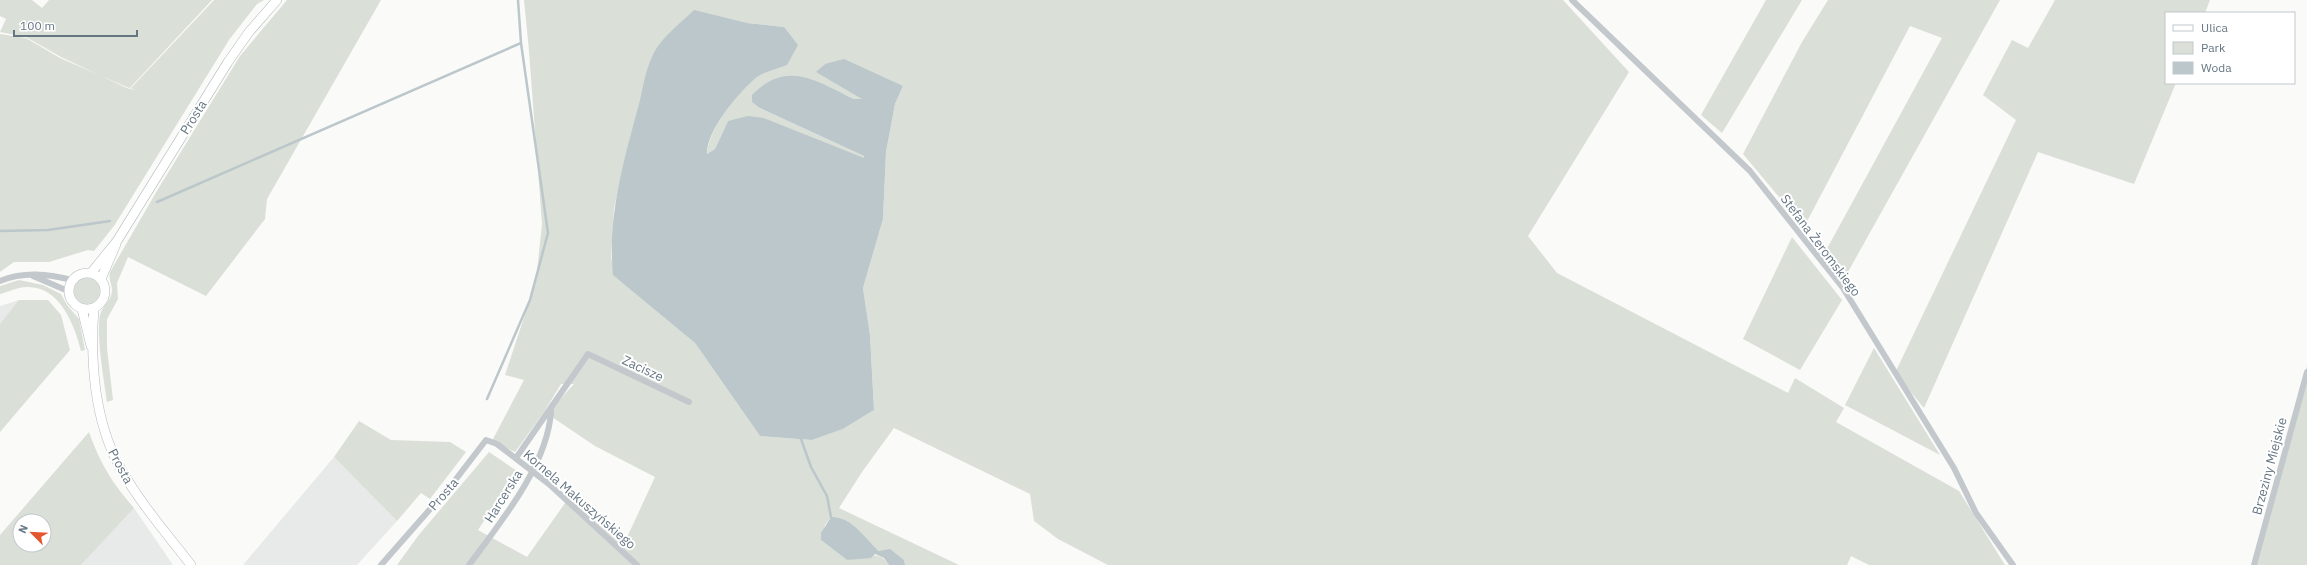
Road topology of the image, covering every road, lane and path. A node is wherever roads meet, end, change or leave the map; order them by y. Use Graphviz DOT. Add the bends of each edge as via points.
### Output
graph roads {
  1 [pos="277,0"];
  2 [pos="1572,0"];
  3 [pos="108,257"];
  4 [pos="91,273"];
  5 [pos="31,274"];
  6 [pos="101,279"];
  7 [pos="72,280"];
  8 [pos="0,281"];
  9 [pos="68,291"];
  10 [pos="94,308"];
  11 [pos="82,309"];
  12 [pos="90,331"];
  13 [pos="588,354"];
  14 [pos="2307,372"];
  15 [pos="690,402"];
  16 [pos="551,409"];
  17 [pos="486,440"];
  18 [pos="516,458"];
  19 [pos="532,470"];
  20 [pos="191,565"];
  21 [pos="381,565"];
  22 [pos="469,565"];
  23 [pos="637,565"];
  24 [pos="2013,565"];
  25 [pos="2254,565"];
  1 -- 3 [label="main road, Prosta" via="249,32 228,62"];
  2 -- 24 [label="street, Stefana Żeromskiego" via="1750,171 1843,288 1954,468 1976,513"];
  3 -- 4 [label="main road, Prosta"];
  3 -- 6 [label="main road, Prosta"];
  4 -- 6 [label="main road"];
  4 -- 7 [label="main road" via="82,273"];
  5 -- 7 [label="street" via="50,274"];
  5 -- 8 [label="street"];
  5 -- 9 [label="street"];
  6 -- 10 [label="main road" via="105,293 102,302"];
  7 -- 9 [label="main road"];
  9 -- 11 [label="main road" via="72,302"];
  10 -- 11 [label="main road"];
  10 -- 12 [label="main road, Prosta"];
  11 -- 12 [label="main road, Prosta"];
  12 -- 20 [label="main road, Prosta" via="100,412 113,454 134,490"];
  13 -- 15 [label="street, Zacisze"];
  13 -- 16 [label="street, Harcerska"];
  14 -- 25 [label="street, Brzeziny Miejskie"];
  16 -- 18 [label="street, Harcerska"];
  16 -- 19 [label="street, Harcerska" via="545,439"];
  17 -- 18 [label="street, Kornela Makuszyńskiego" via="497,444"];
  17 -- 21 [label="street, Prosta" via="453,483"];
  18 -- 19 [label="street, Kornela Makuszyńskiego"];
  19 -- 22 [label="street, Harcerska" via="500,522"];
  19 -- 23 [label="street, Kornela Makuszyńskiego"];
}
